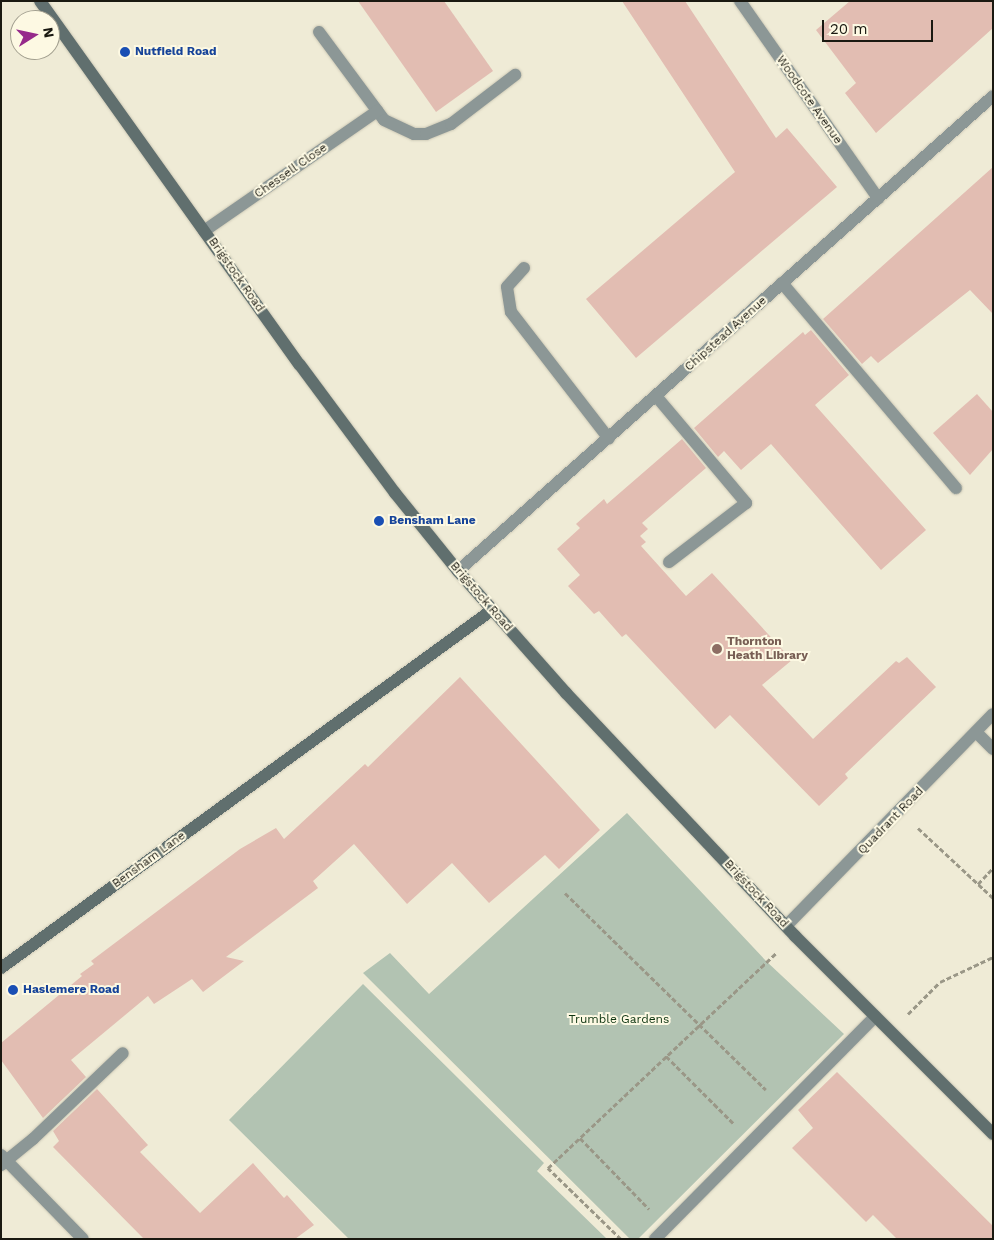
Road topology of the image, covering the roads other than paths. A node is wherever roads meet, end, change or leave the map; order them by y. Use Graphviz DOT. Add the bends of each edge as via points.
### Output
graph roads {
  1 [pos="40,1"];
  2 [pos="740,1"];
  3 [pos="319,32"];
  4 [pos="516,75"];
  5 [pos="993,96"];
  6 [pos="377,111"];
  7 [pos="878,198"];
  8 [pos="204,231"];
  9 [pos="524,268"];
  10 [pos="782,283"];
  11 [pos="656,396"];
  12 [pos="609,439"];
  13 [pos="956,488"];
  14 [pos="669,562"];
  15 [pos="458,571"];
  16 [pos="492,610"];
  17 [pos="993,714"];
  18 [pos="976,732"];
  19 [pos="993,749"];
  20 [pos="791,931"];
  21 [pos="1,968"];
  22 [pos="875,1017"];
  23 [pos="123,1053"];
  24 [pos="992,1132"];
  25 [pos="3,1160"];
  26 [pos="83,1239"];
  27 [pos="655,1239"];
  1 -- 8 [label="main road, Brigstock Road"];
  2 -- 7 [label="street, Woodcote Avenue"];
  3 -- 6 [label="street"];
  4 -- 6 [label="street" via="451,124 426,134 399,129"];
  5 -- 7 [label="street, Chipstead Avenue"];
  6 -- 8 [label="street, Chessell Close"];
  7 -- 10 [label="street, Chipstead Avenue"];
  8 -- 15 [label="main road, Brigstock Road" via="389,485"];
  9 -- 12 [label="street" via="508,286 511,312"];
  10 -- 11 [label="street, Chipstead Avenue"];
  10 -- 13 [label="street"];
  11 -- 12 [label="street, Chipstead Avenue"];
  11 -- 14 [label="street" via="746,503"];
  12 -- 15 [label="street, Chipstead Avenue"];
  15 -- 16 [label="main road, Brigstock Road"];
  16 -- 20 [label="main road, Brigstock Road"];
  16 -- 21 [label="main road, Bensham Lane"];
  17 -- 18 [label="street, Quadrant Road"];
  18 -- 19 [label="street"];
  18 -- 20 [label="street, Quadrant Road"];
  20 -- 22 [label="main road, Brigstock Road"];
  22 -- 24 [label="main road, Brigstock Road"];
  22 -- 27 [label="street"];
  23 -- 25 [label="street" via="34,1139"];
  25 -- 26 [label="street"];
}
